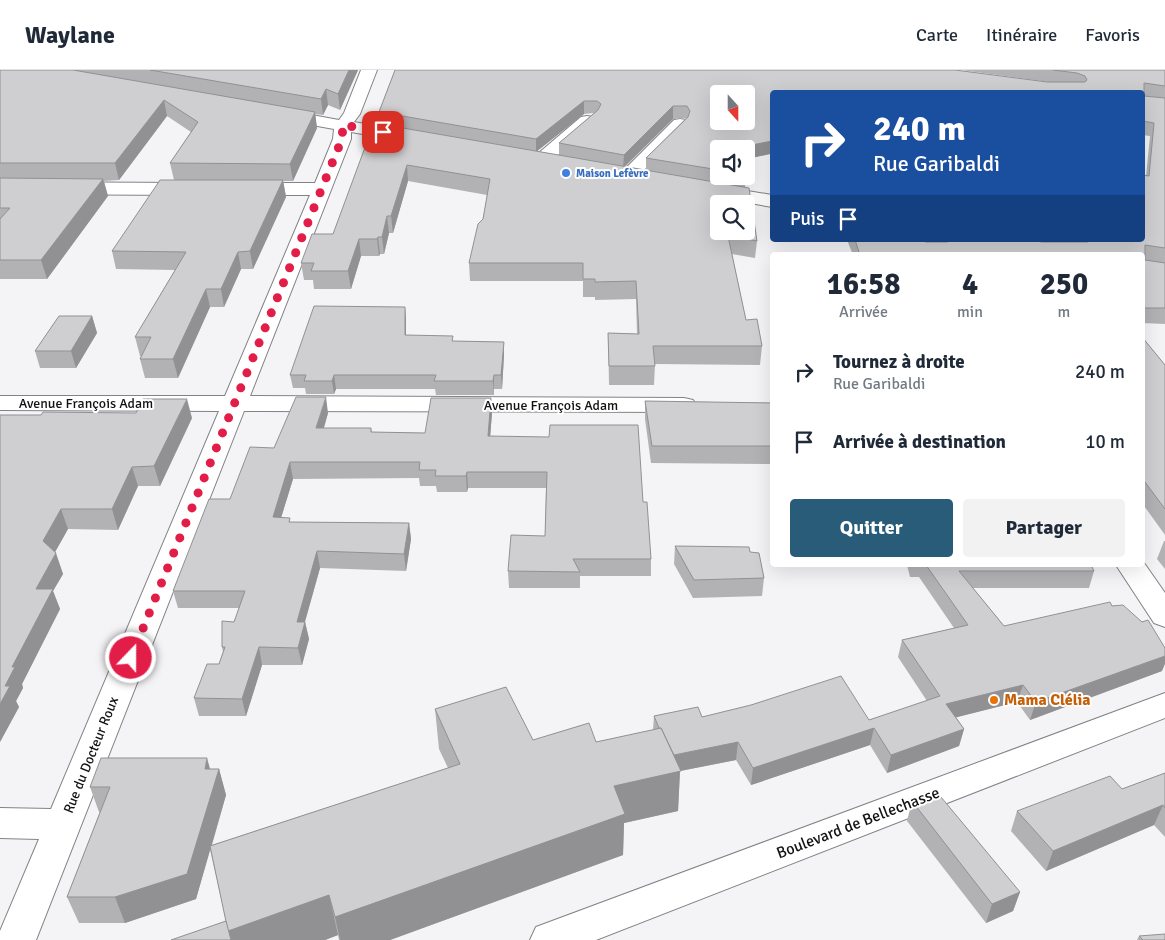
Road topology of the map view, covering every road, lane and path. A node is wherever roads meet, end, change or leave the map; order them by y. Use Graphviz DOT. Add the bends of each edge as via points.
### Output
graph roads {
  1 [pos="369,70"];
  2 [pos="264,112"];
  3 [pos="591,118"];
  4 [pos="680,124"];
  5 [pos="343,125"];
  6 [pos="422,140"];
  7 [pos="520,157"];
  8 [pos="540,161"];
  9 [pos="560,164"];
  10 [pos="608,173"];
  11 [pos="628,176"];
  12 [pos="647,179"];
  13 [pos="0,188"];
  14 [pos="695,188"];
  15 [pos="205,189"];
  16 [pos="234,189"];
  17 [pos="322,189"];
  18 [pos="770,202"];
  19 [pos="0,403"];
  20 [pos="235,404"];
  21 [pos="704,405"];
  22 [pos="1132,567"];
  23 [pos="1165,616"];
  24 [pos="1165,706"];
  25 [pos="0,823"];
  26 [pos="63,824"];
  27 [pos="16,940"];
  28 [pos="550,940"];
  1 -- 5 [label="street, Rue du Docteur Roux" via="352,114"];
  2 -- 5 [label="street"];
  3 -- 8 [label="street"];
  4 -- 11 [label="street"];
  5 -- 6 [label="street"];
  5 -- 17 [label="street, Rue du Docteur Roux" via="342,139"];
  7 -- 8 [label="street"];
  8 -- 9 [label="street"];
  10 -- 11 [label="street"];
  11 -- 12 [label="street"];
  13 -- 15 [label="street"];
  14 -- 18 [label="street"];
  16 -- 17 [label="street"];
  17 -- 20 [label="street, Rue du Docteur Roux"];
  19 -- 20 [label="street, Avenue François Adam"];
  20 -- 21 [label="street, Avenue François Adam"];
  20 -- 26 [label="street, Rue du Docteur Roux"];
  22 -- 23 [label="street"];
  24 -- 28 [label="street, Boulevard de Bellechasse"];
  25 -- 26 [label="street"];
  26 -- 27 [label="street, Rue du Docteur Roux"];
}
